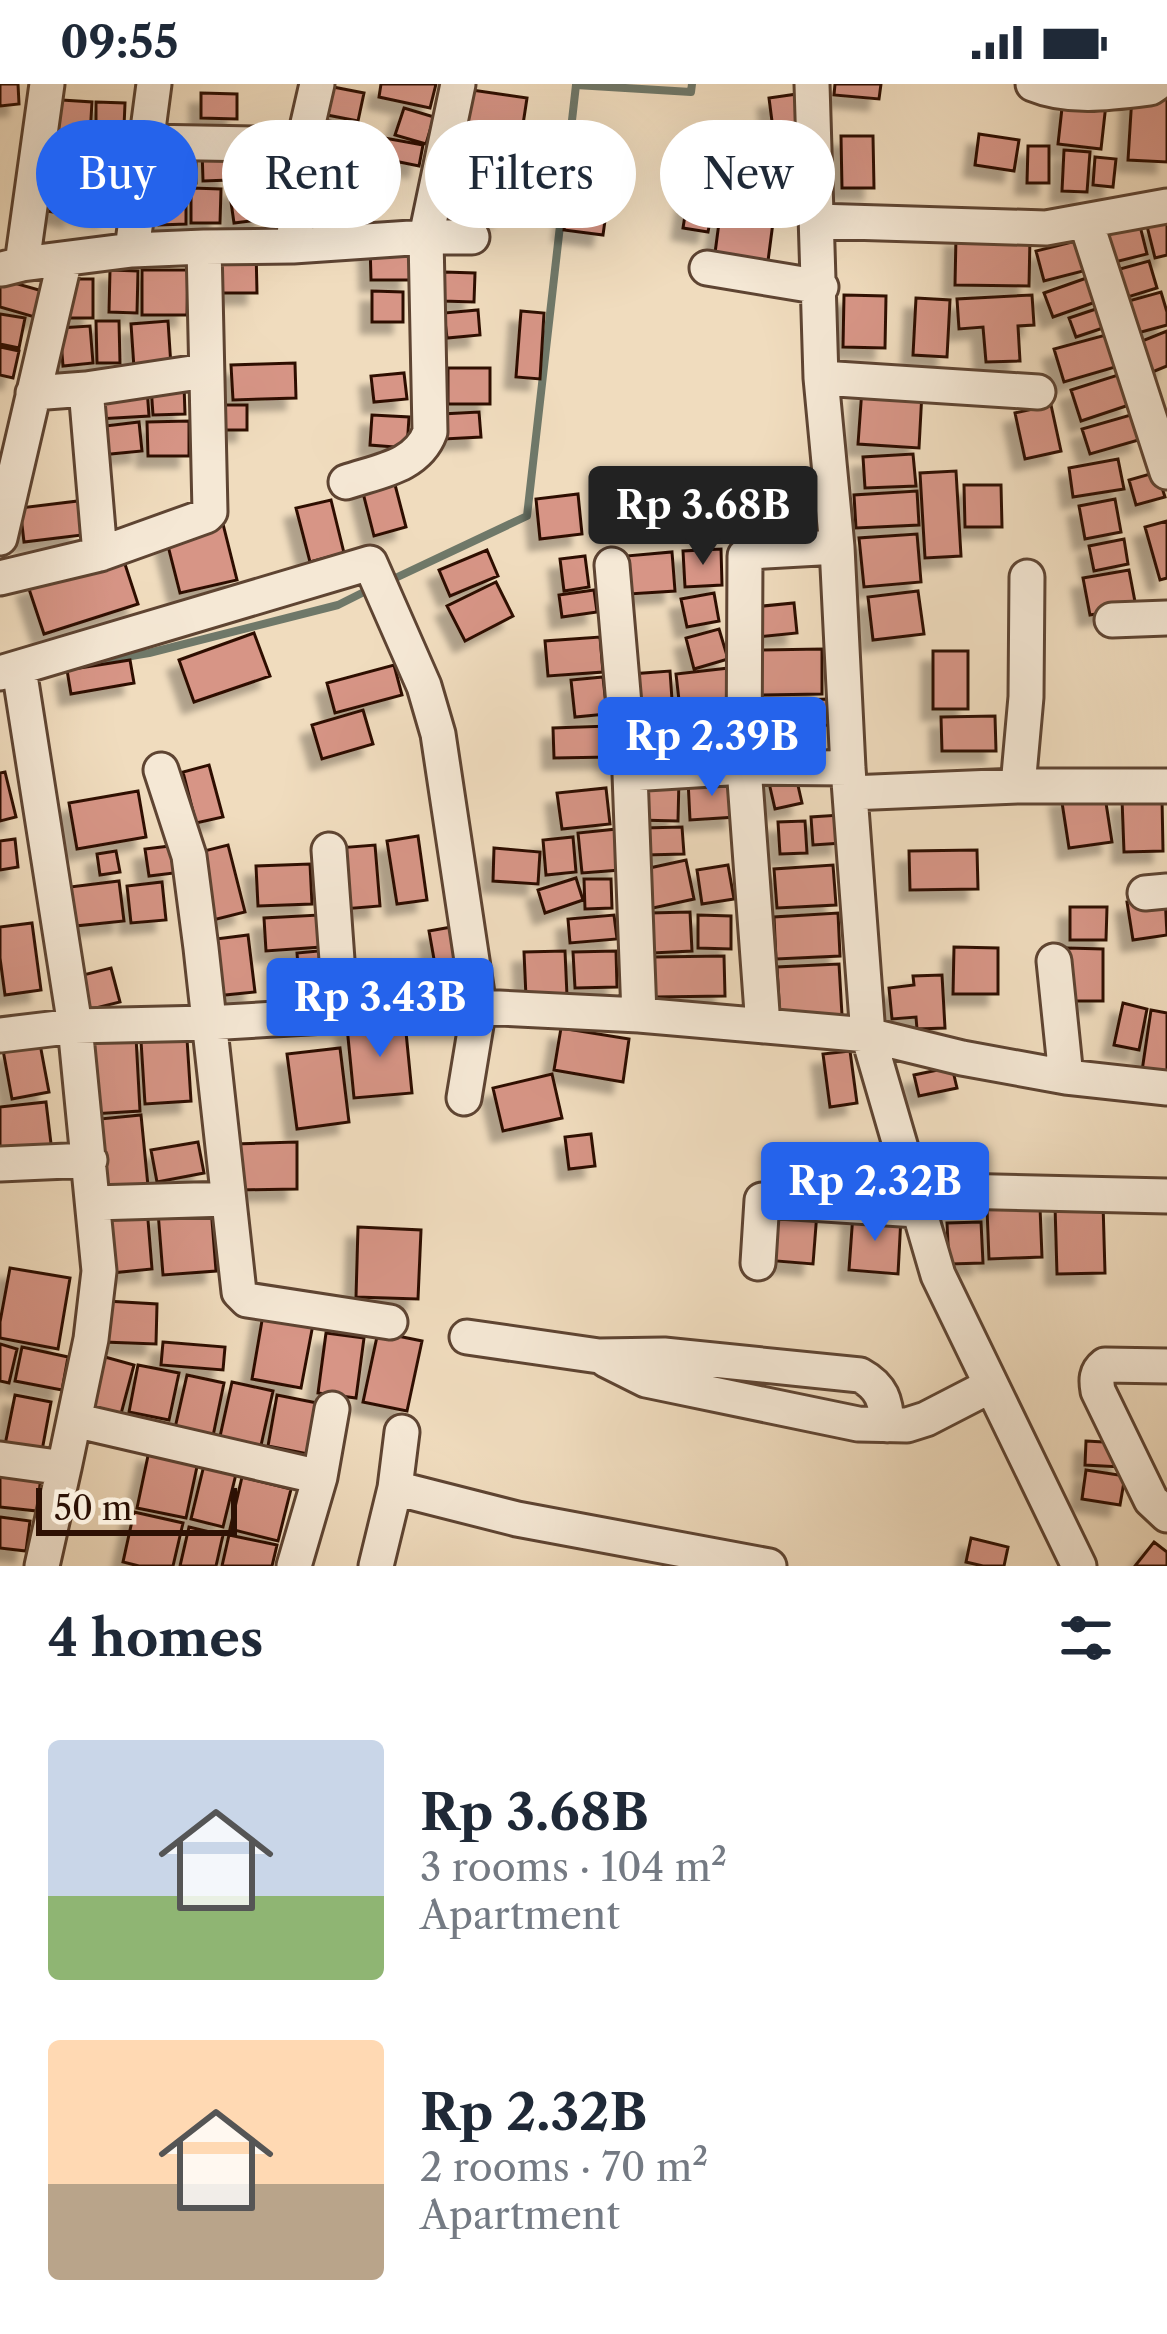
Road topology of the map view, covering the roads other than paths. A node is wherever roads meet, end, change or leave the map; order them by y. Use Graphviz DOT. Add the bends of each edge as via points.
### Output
graph roads {
  1 [pos="47,84"];
  2 [pos="154,84"];
  3 [pos="317,84"];
  4 [pos="458,84"];
  5 [pos="812,84"];
  6 [pos="1033,84"];
  7 [pos="1156,84"];
  8 [pos="148,120"];
  9 [pos="309,120"];
  10 [pos="813,120"];
  11 [pos="1167,206"];
  12 [pos="835,222"];
  13 [pos="1086,222"];
  14 [pos="135,228"];
  15 [pos="295,228"];
  16 [pos="816,228"];
  17 [pos="426,238"];
  18 [pos="472,238"];
  19 [pos="293,246"];
  20 [pos="204,247"];
  21 [pos="132,250"];
  22 [pos="65,259"];
  23 [pos="11,267"];
  24 [pos="707,268"];
  25 [pos="820,287"];
  26 [pos="206,371"];
  27 [pos="821,378"];
  28 [pos="86,389"];
  29 [pos="1038,392"];
  30 [pos="33,393"];
  31 [pos="1167,472"];
  32 [pos="346,482"];
  33 [pos="0,538"];
  34 [pos="837,547"];
  35 [pos="100,554"];
  36 [pos="612,565"];
  37 [pos="1027,577"];
  38 [pos="0,578"];
  39 [pos="1167,618"];
  40 [pos="1112,620"];
  41 [pos="15,674"];
  42 [pos="744,767"];
  43 [pos="161,770"];
  44 [pos="629,774"];
  45 [pos="849,781"];
  46 [pos="1018,785"];
  47 [pos="1167,786"];
  48 [pos="329,850"];
  49 [pos="1054,961"];
  50 [pos="479,1007"];
  51 [pos="340,1015"];
  52 [pos="640,1015"];
  53 [pos="208,1022"];
  54 [pos="763,1025"];
  55 [pos="75,1026"];
  56 [pos="0,1035"];
  57 [pos="868,1035"];
  58 [pos="1066,1077"];
  59 [pos="1167,1088"];
  60 [pos="464,1098"];
  61 [pos="91,1160"];
  62 [pos="0,1165"];
  63 [pos="1167,1196"];
  64 [pos="228,1198"];
  65 [pos="915,1200"];
  66 [pos="94,1203"];
  67 [pos="758,1263"];
  68 [pos="390,1322"];
  69 [pos="466,1337"];
  70 [pos="599,1356"];
  71 [pos="1167,1366"];
  72 [pos="990,1385"];
  73 [pos="332,1409"];
  74 [pos="74,1420"];
  75 [pos="887,1425"];
  76 [pos="402,1432"];
  77 [pos="0,1459"];
  78 [pos="64,1468"];
  79 [pos="320,1478"];
  80 [pos="395,1488"];
  81 [pos="1167,1515"];
  82 [pos="721,1562"];
  83 [pos="42,1566"];
  84 [pos="294,1566"];
  85 [pos="376,1566"];
  86 [pos="769,1566"];
  87 [pos="1079,1566"];
  1 -- 23 [label="street"];
  2 -- 8 [label="street"];
  3 -- 9 [label="street"];
  4 -- 17 [label="street"];
  5 -- 10 [label="street"];
  6 -- 7 [label="street" via="1096,95"];
  11 -- 13 [label="street"];
  12 -- 13 [label="street" via="1046,228"];
  13 -- 31 [label="street"];
  14 -- 21 [label="street"];
  15 -- 19 [label="street"];
  16 -- 25 [label="street"];
  17 -- 18 [label="street"];
  17 -- 19 [label="street"];
  17 -- 32 [label="street" via="430,432 402,464"];
  19 -- 20 [label="street"];
  20 -- 21 [label="street"];
  20 -- 26 [label="street"];
  21 -- 22 [label="street"];
  22 -- 23 [label="street"];
  22 -- 30 [label="street"];
  24 -- 25 [label="street"];
  25 -- 27 [label="street"];
  26 -- 28 [label="street"];
  26 -- 35 [label="street" via="210,512"];
  27 -- 29 [label="street"];
  27 -- 34 [label="street"];
  28 -- 30 [label="street"];
  28 -- 35 [label="street"];
  30 -- 33 [label="street"];
  34 -- 42 [label="street" via="745,555"];
  34 -- 45 [label="street"];
  35 -- 38 [label="street"];
  36 -- 44 [label="street"];
  37 -- 46 [label="street"];
  39 -- 40 [label="street"];
  41 -- 50 [label="street" via="370,562 438,734"];
  41 -- 55 [label="street"];
  42 -- 44 [label="street"];
  42 -- 45 [label="street"];
  42 -- 54 [label="street"];
  43 -- 53 [label="street" via="189,856"];
  44 -- 52 [label="street"];
  45 -- 46 [label="street"];
  45 -- 57 [label="street"];
  46 -- 47 [label="street"];
  48 -- 51 [label="street"];
  49 -- 58 [label="street"];
  50 -- 51 [label="street"];
  50 -- 52 [label="street"];
  50 -- 60 [label="street"];
  51 -- 53 [label="street"];
  52 -- 54 [label="street"];
  53 -- 55 [label="street"];
  53 -- 64 [label="street"];
  54 -- 57 [label="street"];
  55 -- 56 [label="street"];
  55 -- 61 [label="street"];
  57 -- 58 [label="street"];
  57 -- 65 [label="street"];
  58 -- 59 [label="street"];
  61 -- 62 [label="street"];
  61 -- 66 [label="street"];
  63 -- 65 [label="street"];
  64 -- 66 [label="street"];
  64 -- 68 [label="street" via="241,1296"];
  65 -- 67 [label="street" via="762,1200"];
  65 -- 72 [label="street" via="938,1275"];
  66 -- 74 [label="street" via="99,1271"];
  69 -- 70 [label="street"];
  70 -- 75 [label="street" via="646,1381"];
  70 -- 75 [label="street" via="860,1375 880,1389"];
  71 -- 81 [label="street" via="1105,1365 1097,1373 1099,1394 1151,1500"];
  72 -- 75 [label="street" via="926,1419"];
  72 -- 87 [label="street"];
  73 -- 79 [label="street"];
  74 -- 78 [label="street"];
  74 -- 79 [label="street"];
  76 -- 80 [label="street"];
  77 -- 78 [label="street"];
  78 -- 83 [label="street"];
  79 -- 84 [label="street"];
  80 -- 82 [label="street"];
  80 -- 85 [label="street"];
  82 -- 86 [label="street"];
}
